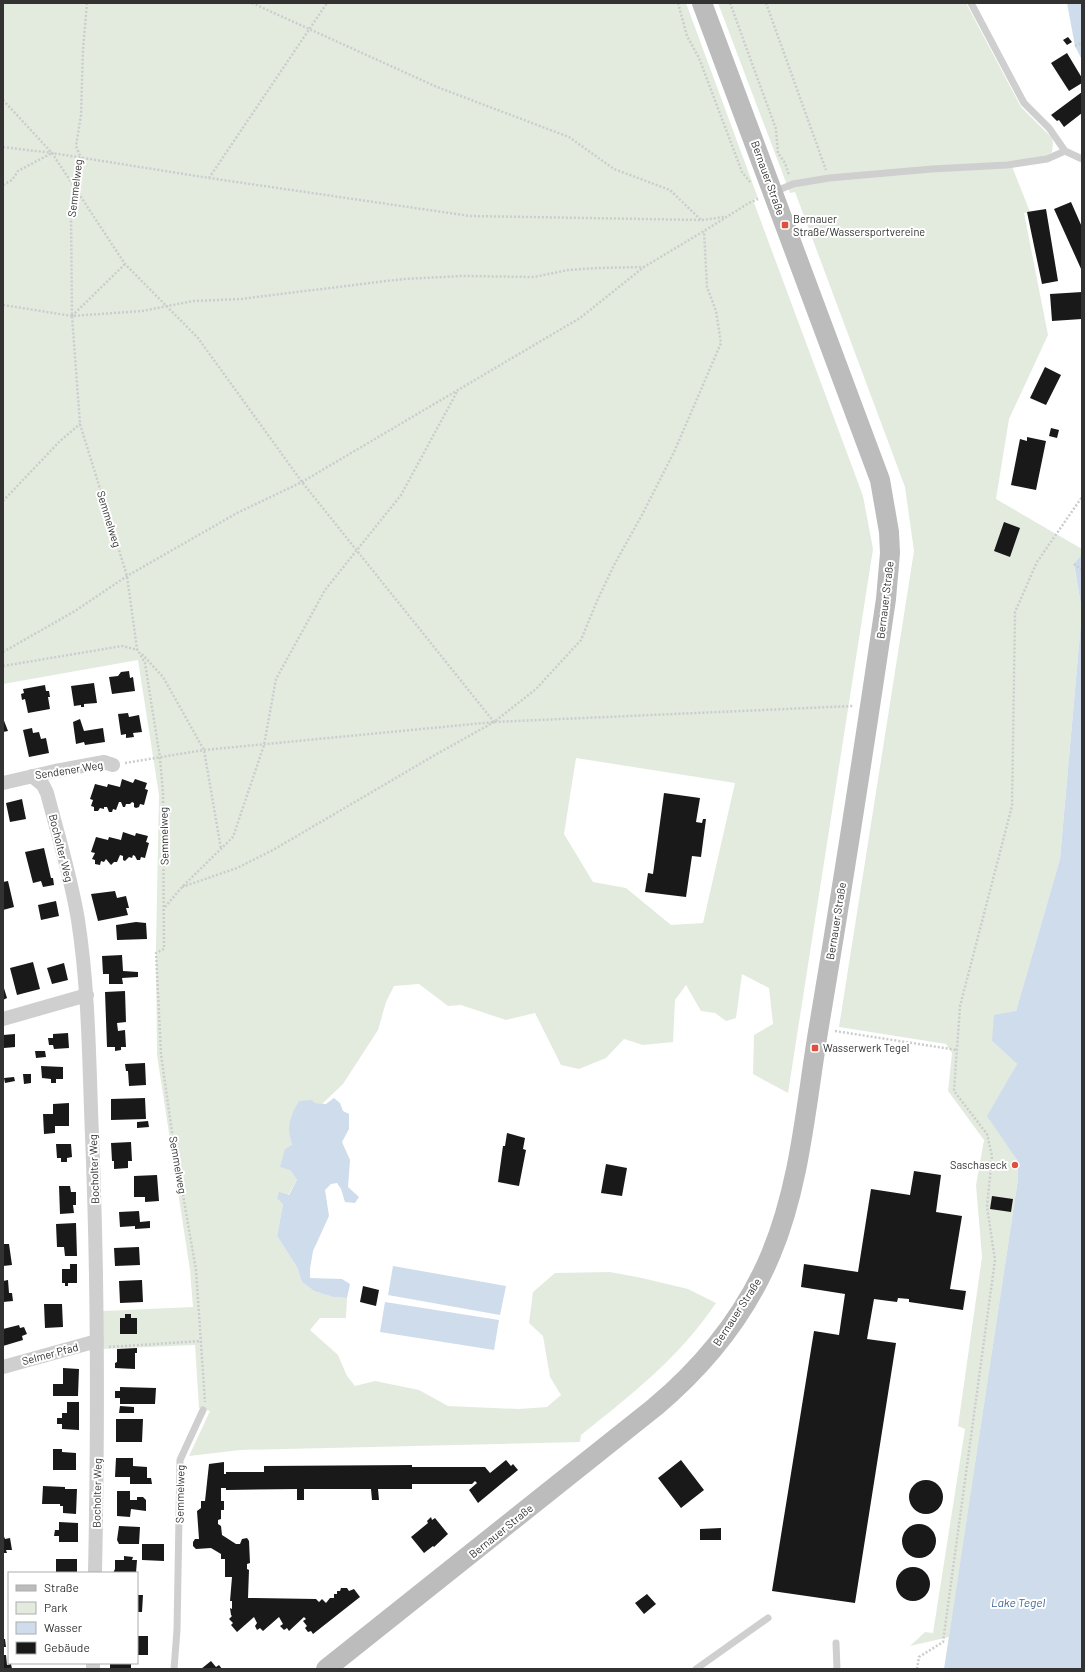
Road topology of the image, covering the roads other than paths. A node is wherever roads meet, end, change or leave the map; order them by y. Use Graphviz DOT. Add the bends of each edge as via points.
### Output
graph roads {
  1 [pos="702,3"];
  2 [pos="971,3"];
  3 [pos="1065,151"];
  4 [pos="1082,159"];
  5 [pos="769,193"];
  6 [pos="113,765"];
  7 [pos="32,776"];
  8 [pos="3,783"];
  9 [pos="87,995"];
  10 [pos="3,1019"];
  11 [pos="101,1344"];
  12 [pos="3,1367"];
  13 [pos="203,1410"];
  14 [pos="95,1572"];
  15 [pos="768,1618"];
  16 [pos="836,1643"];
  17 [pos="174,1669"];
  18 [pos="326,1669"];
  19 [pos="696,1669"];
  20 [pos="837,1669"];
  1 -- 5 [label="main road, Bernauer Straße"];
  2 -- 3 [label="lane" via="1024,103 1050,128"];
  3 -- 4 [label="lane"];
  3 -- 5 [label="lane" via="1047,159 1007,165 829,178"];
  5 -- 18 [label="main road, Bernauer Straße" via="880,480 890,553 886,599 868,721 807,1106 787,1209 770,1256 744,1306 691,1374 655,1407"];
  6 -- 7 [label="street, Sendener Weg" via="104,762"];
  7 -- 8 [label="street, Sendener Weg"];
  7 -- 9 [label="street, Bocholter Weg" via="43,785 47,793 64,858 77,918"];
  9 -- 10 [label="street"];
  9 -- 11 [label="street, Bocholter Weg"];
  11 -- 12 [label="street, Selmer Pfad"];
  11 -- 14 [label="street, Bocholter Weg"];
  13 -- 17 [label="lane, Semmelweg" via="180,1460 178,1630"];
  15 -- 19 [label="lane"];
  16 -- 20 [label="lane"];
}
